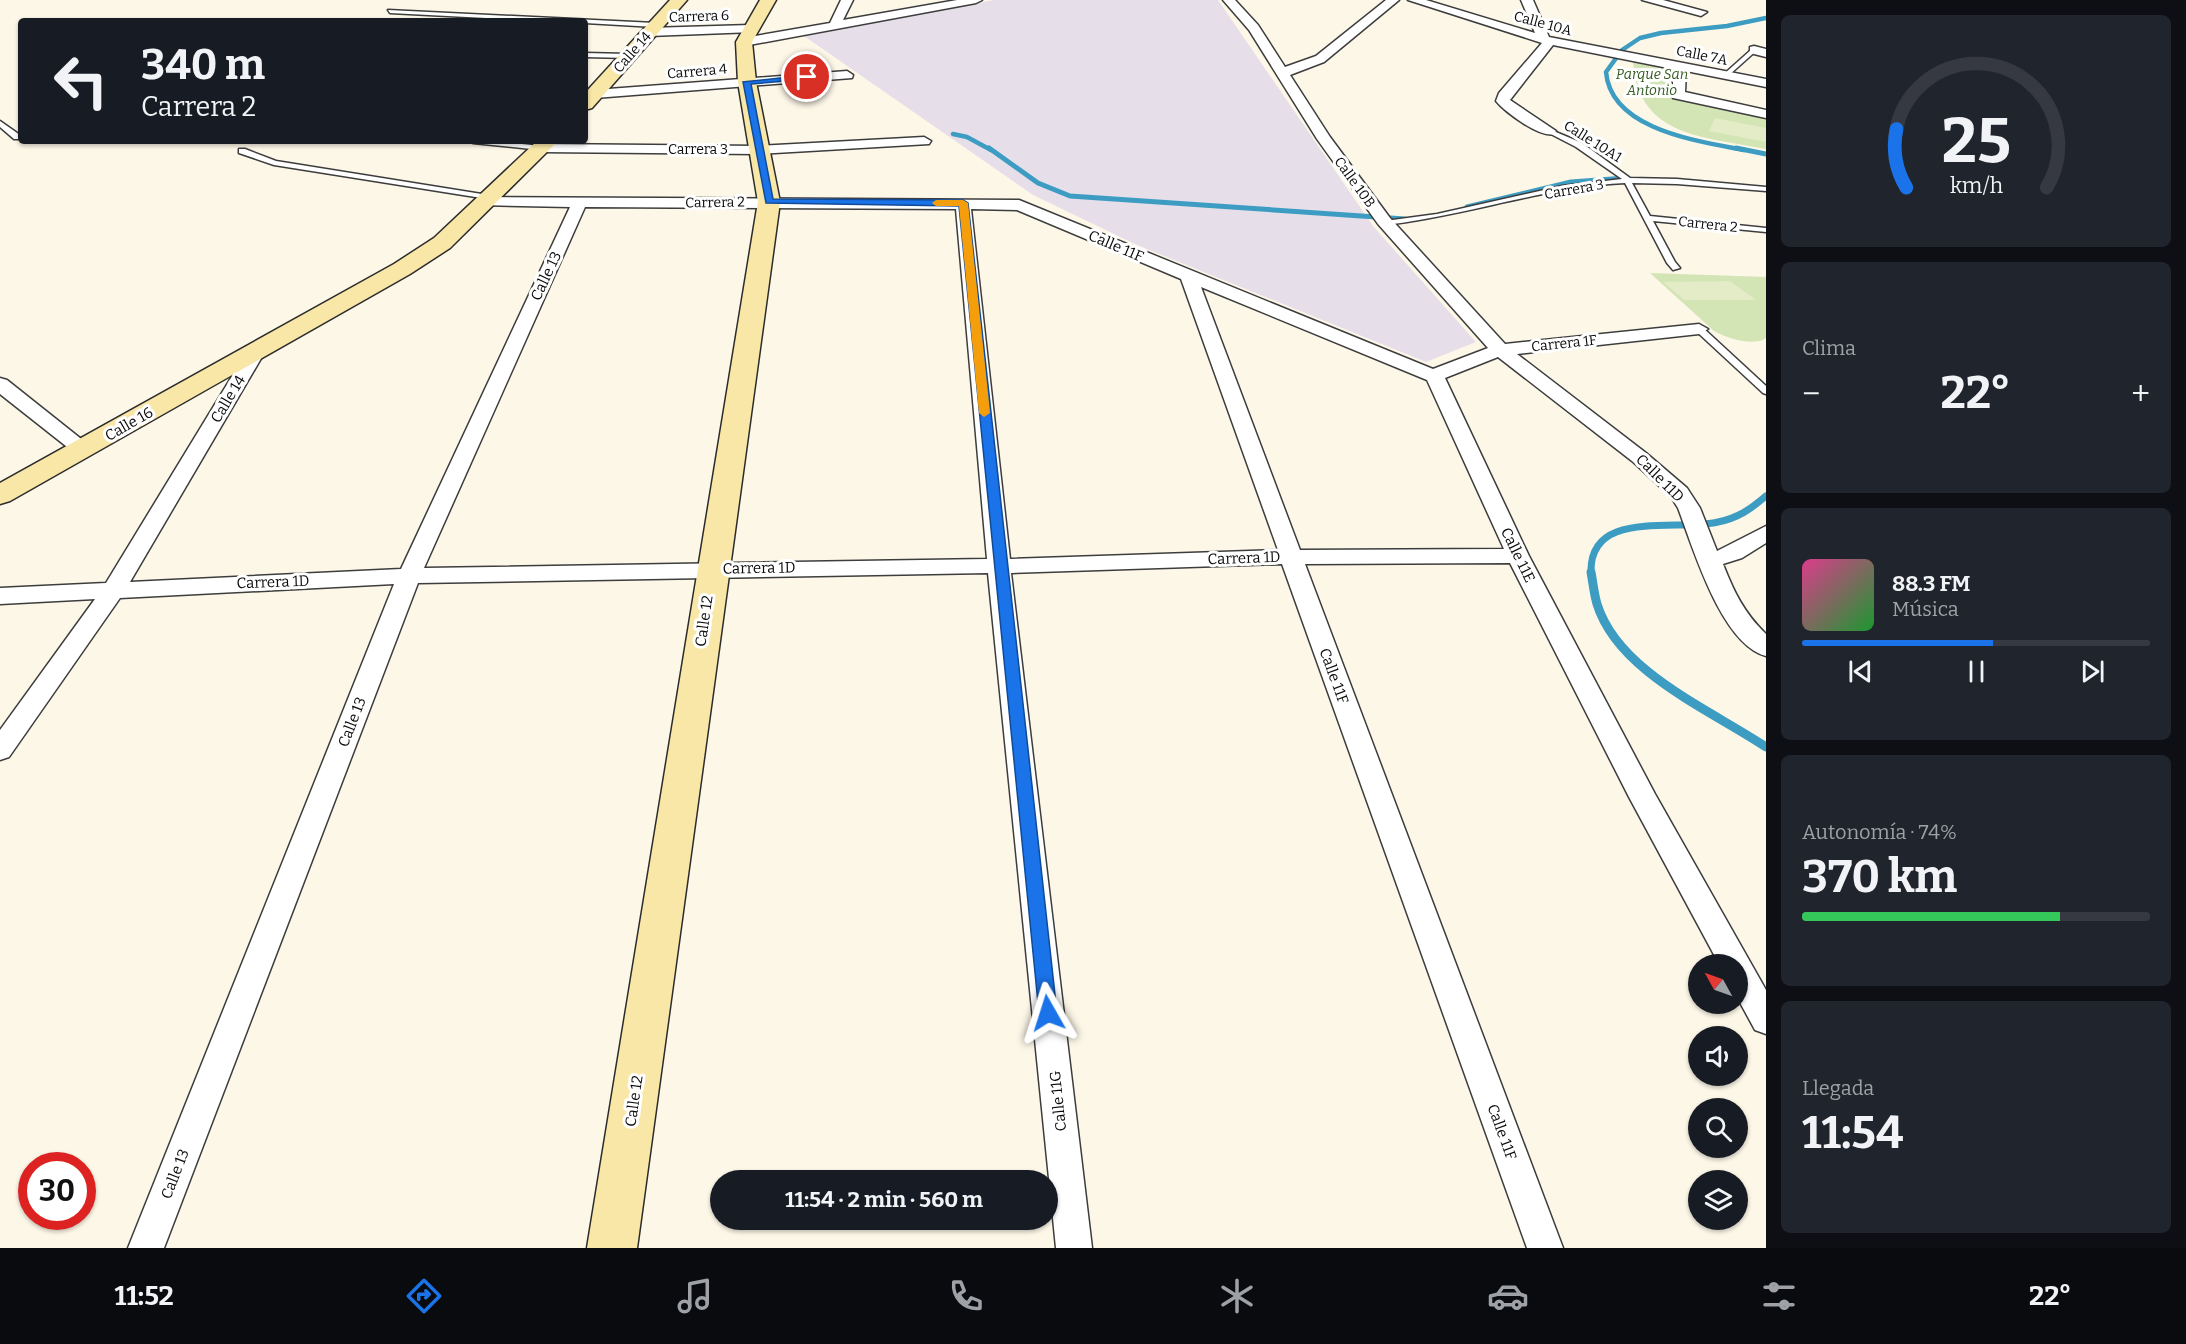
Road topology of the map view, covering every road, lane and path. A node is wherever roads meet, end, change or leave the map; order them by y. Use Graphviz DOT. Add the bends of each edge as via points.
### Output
graph roads {
  1 [pos="679,0"];
  2 [pos="768,0"];
  3 [pos="847,0"];
  4 [pos="976,0"];
  5 [pos="1229,0"];
  6 [pos="1394,0"];
  7 [pos="1414,0"];
  8 [pos="1527,0"];
  9 [pos="1648,0"];
  10 [pos="390,10"];
  11 [pos="1701,12"];
  12 [pos="506,18"];
  13 [pos="588,24"];
  14 [pos="836,25"];
  15 [pos="652,28"];
  16 [pos="747,36"];
  17 [pos="1546,41"];
  18 [pos="1760,52"];
  19 [pos="588,55"];
  20 [pos="628,56"];
  21 [pos="1632,57"];
  22 [pos="1680,66"];
  23 [pos="1282,73"];
  24 [pos="847,75"];
  25 [pos="1726,75"];
  26 [pos="747,82"];
  27 [pos="1766,83"];
  28 [pos="588,97"];
  29 [pos="1766,114"];
  30 [pos="0,123"];
  31 [pos="1549,130"];
  32 [pos="17,137"];
  33 [pos="924,141"];
  34 [pos="527,144"];
  35 [pos="545,145"];
  36 [pos="759,150"];
  37 [pos="242,151"];
  38 [pos="1627,182"];
  39 [pos="1766,189"];
  40 [pos="486,200"];
  41 [pos="769,202"];
  42 [pos="963,203"];
  43 [pos="579,204"];
  44 [pos="1019,205"];
  45 [pos="1649,218"];
  46 [pos="1385,223"];
  47 [pos="1766,230"];
  48 [pos="1676,268"];
  49 [pos="1188,276"];
  50 [pos="1699,329"];
  51 [pos="257,350"];
  52 [pos="1500,350"];
  53 [pos="1435,376"];
  54 [pos="3,391"];
  55 [pos="1766,391"];
  56 [pos="83,450"];
  57 [pos="0,495"];
  58 [pos="1766,533"];
  59 [pos="1705,551"];
  60 [pos="1290,556"];
  61 [pos="1518,556"];
  62 [pos="999,566"];
  63 [pos="711,569"];
  64 [pos="409,576"];
  65 [pos="115,588"];
  66 [pos="0,596"];
  67 [pos="1766,648"];
  68 [pos="0,750"];
  69 [pos="1729,954"];
  70 [pos="1748,988"];
  71 [pos="1766,1020"];
  72 [pos="146,1248"];
  73 [pos="612,1248"];
  74 [pos="1074,1248"];
  75 [pos="1545,1248"];
  1 -- 15 [label="street, Calle 14"];
  2 -- 16 [label="street"];
  3 -- 14 [label="street"];
  4 -- 14 [label="street, Carrera 6"];
  5 -- 23 [label="street, Calle 10B" via="1254,28"];
  6 -- 23 [label="street" via="1320,59"];
  7 -- 17 [label="street, Calle 10A"];
  8 -- 17 [label="street"];
  9 -- 11 [label="street"];
  10 -- 12 [label="lane"];
  13 -- 15 [label="lane"];
  14 -- 16 [label="street, Carrera 6"];
  15 -- 16 [label="street, Carrera 6"];
  15 -- 20 [label="street, Calle 14"];
  16 -- 26 [label="street, Calle 12"];
  17 -- 21 [label="street, Calle 10A"];
  17 -- 31 [label="street" via="1532,66 1503,101 1510,109"];
  18 -- 25 [label="lane"];
  19 -- 20 [label="lane"];
  20 -- 28 [label="street, Calle 14"];
  21 -- 22 [label="street, Calle 7A"];
  22 -- 25 [label="street, Calle 7A"];
  22 -- 29 [label="street" via="1678,95"];
  23 -- 46 [label="street, Calle 10B"];
  24 -- 26 [label="street, Carrera 4"];
  25 -- 27 [label="street, Calle 7A"];
  26 -- 28 [label="street, Carrera 4"];
  26 -- 36 [label="street, Calle 12"];
  30 -- 32 [label="lane"];
  31 -- 38 [label="lane, Calle 10A1" via="1609,164"];
  33 -- 36 [label="street, Carrera 3"];
  34 -- 35 [label="lane, Carrera 3"];
  35 -- 36 [label="street, Carrera 3"];
  35 -- 40 [label="street, Calle 14"];
  36 -- 41 [label="street, Calle 12"];
  37 -- 40 [label="lane, Carrera 2" via="274,163"];
  38 -- 39 [label="lane, Carrera 3"];
  38 -- 45 [label="lane, Calle 10A1"];
  38 -- 46 [label="lane, Carrera 3" via="1586,184 1432,219"];
  40 -- 43 [label="street, Carrera 2"];
  40 -- 51 [label="street, Calle 14" via="442,243"];
  41 -- 42 [label="street, Carrera 2"];
  41 -- 43 [label="street, Carrera 2"];
  41 -- 63 [label="street, Calle 12"];
  42 -- 44 [label="street, Carrera 2"];
  42 -- 62 [label="street, Calle 11G"];
  43 -- 64 [label="street, Calle 13"];
  44 -- 49 [label="street, Calle 11F"];
  45 -- 47 [label="lane, Carrera 2"];
  45 -- 48 [label="lane, Calle 10A1"];
  46 -- 52 [label="street, Calle 10B"];
  49 -- 53 [label="street"];
  49 -- 60 [label="street, Calle 11F"];
  50 -- 52 [label="street, Carrera 1F"];
  50 -- 55 [label="lane"];
  51 -- 56 [label="street, Calle 16"];
  51 -- 65 [label="street, Calle 14"];
  52 -- 53 [label="street, Carrera 1F"];
  52 -- 59 [label="street, Calle 11D" via="1639,456 1678,493 1689,508"];
  53 -- 61 [label="street, Calle 11E"];
  54 -- 56 [label="street"];
  56 -- 57 [label="street, Calle 16"];
  58 -- 59 [label="street" via="1734,553"];
  59 -- 67 [label="street, Calle 11D" via="1731,609"];
  60 -- 61 [label="street, Carrera 1D"];
  60 -- 62 [label="street, Carrera 1D"];
  60 -- 75 [label="street, Calle 11F"];
  61 -- 69 [label="street, Calle 11E"];
  62 -- 63 [label="street, Carrera 1D"];
  62 -- 74 [label="street, Calle 11G"];
  63 -- 64 [label="street, Carrera 1D"];
  63 -- 73 [label="street, Calle 12"];
  64 -- 65 [label="street, Carrera 1D"];
  64 -- 72 [label="street, Calle 13"];
  65 -- 66 [label="street, Carrera 1D"];
  65 -- 68 [label="street, Calle 14"];
  70 -- 71 [label="street, Calle 11E"];
}
